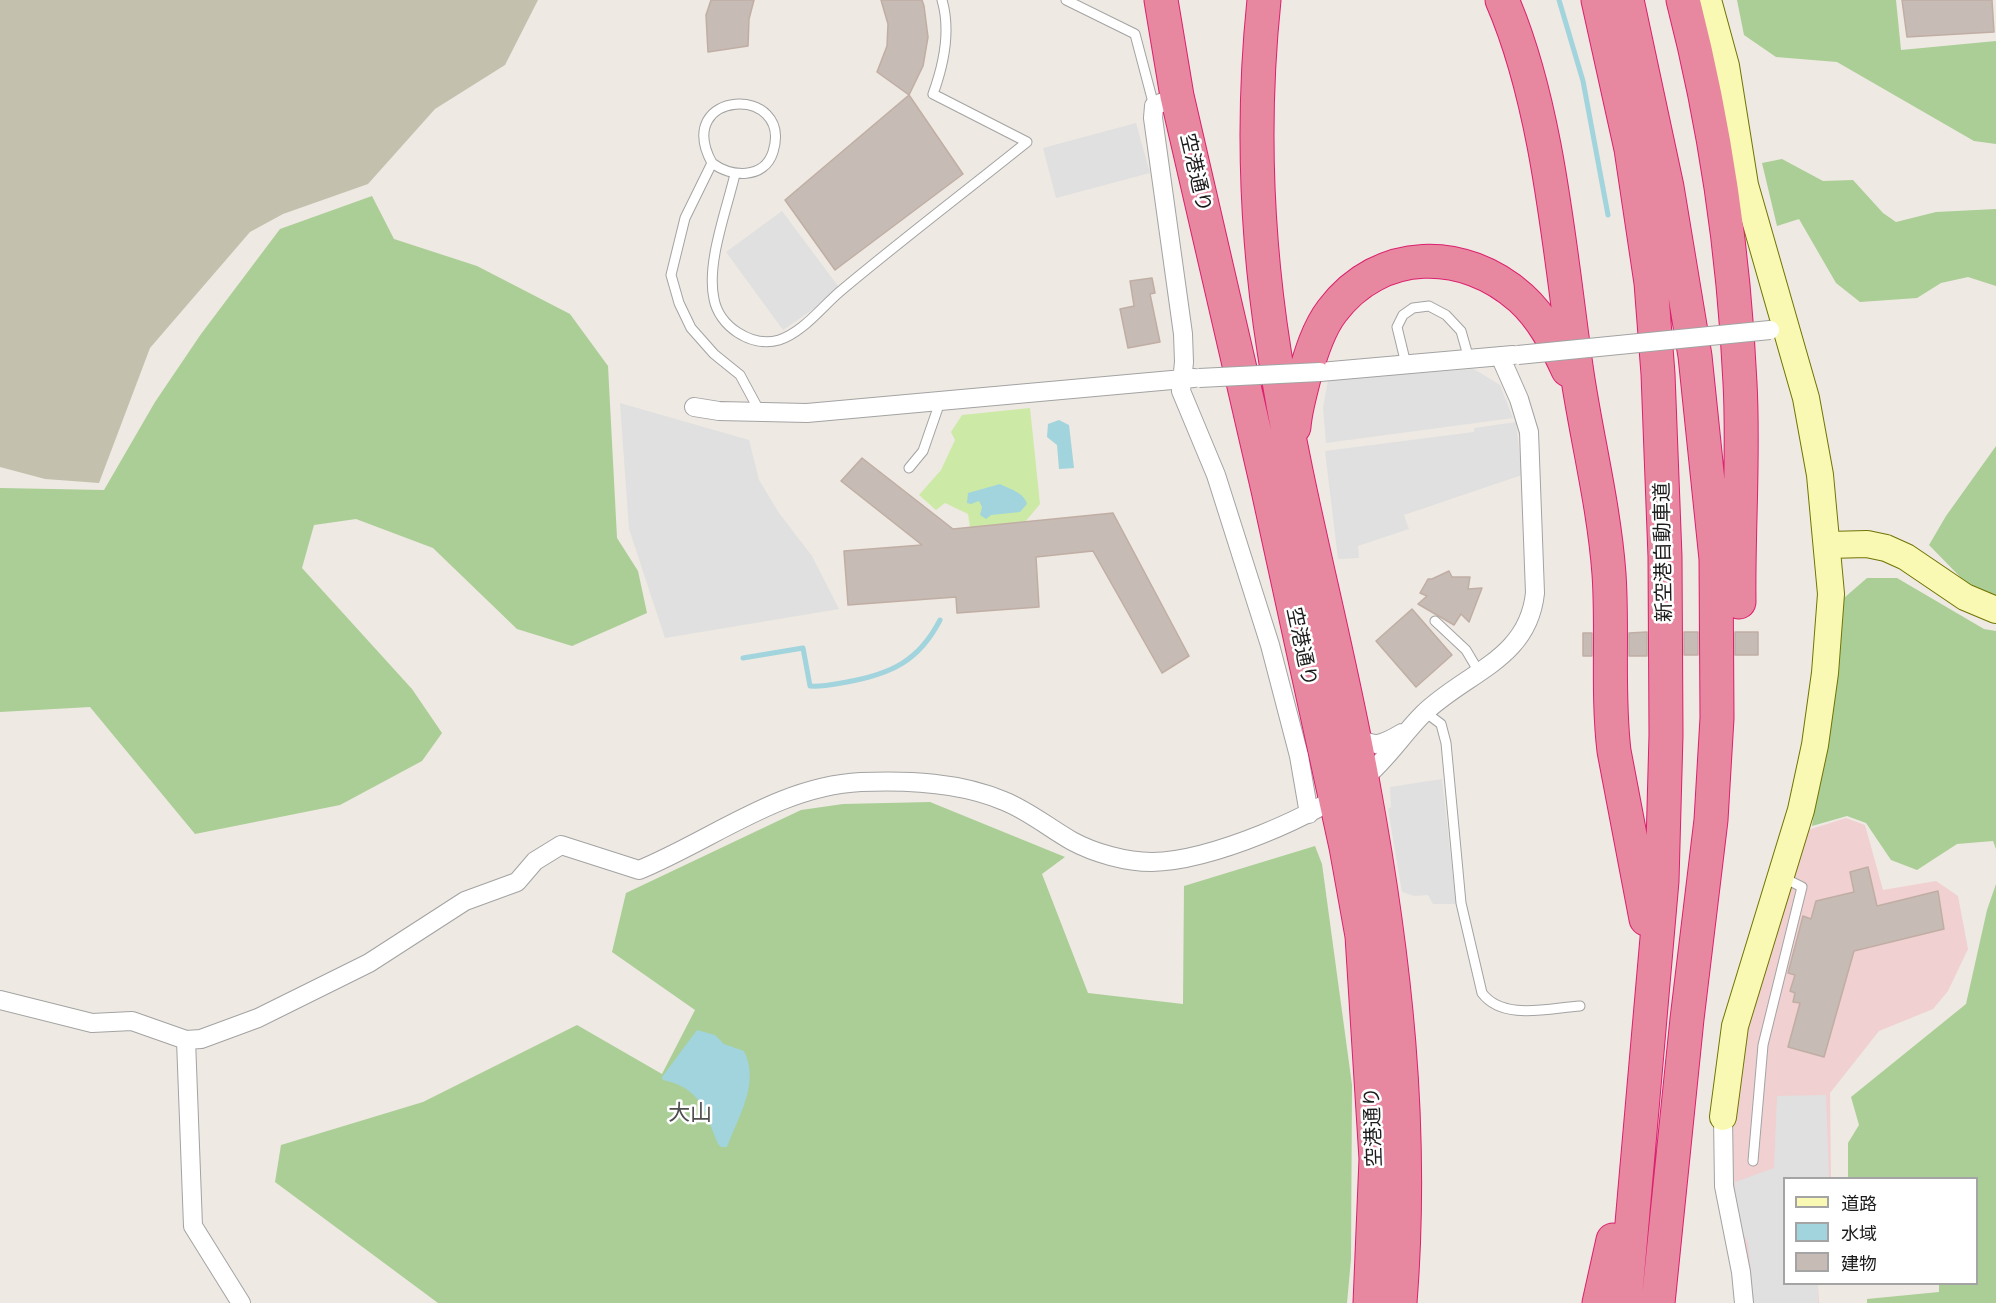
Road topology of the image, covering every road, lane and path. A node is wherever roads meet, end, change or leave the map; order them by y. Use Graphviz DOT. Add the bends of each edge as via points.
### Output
graph roads {
  1 [pos="942,0"];
  2 [pos="1066,0"];
  3 [pos="1161,0"];
  4 [pos="1264,0"];
  5 [pos="1502,0"];
  6 [pos="1598,0"];
  7 [pos="1627,0"];
  8 [pos="1677,0"];
  9 [pos="1683,0"];
  10 [pos="1708,0"];
  11 [pos="1700,72"];
  12 [pos="1165,101"];
  13 [pos="712,163"];
  14 [pos="735,174"];
  15 [pos="1779,329"];
  16 [pos="1509,356"];
  17 [pos="1469,359"];
  18 [pos="1406,364"];
  19 [pos="1191,379"];
  20 [pos="940,402"];
  21 [pos="694,407"];
  22 [pos="760,412"];
  23 [pos="1584,420"];
  24 [pos="1294,460"];
  25 [pos="909,468"];
  26 [pos="1828,545"];
  27 [pos="1996,610"];
  28 [pos="1435,621"];
  29 [pos="1479,672"];
  30 [pos="1425,712"];
  31 [pos="1411,728"];
  32 [pos="1352,733"];
  33 [pos="1363,780"];
  34 [pos="1322,806"];
  35 [pos="1780,876"];
  36 [pos="1694,964"];
  37 [pos="0,1000"];
  38 [pos="1580,1006"];
  39 [pos="1651,1011"];
  40 [pos="186,1040"];
  41 [pos="1680,1081"];
  42 [pos="1640,1109"];
  43 [pos="1723,1117"];
  44 [pos="1753,1161"];
  45 [pos="241,1303"];
  46 [pos="1370,1303"];
  47 [pos="1400,1303"];
  48 [pos="1599,1303"];
  49 [pos="1625,1303"];
  50 [pos="1658,1303"];
  51 [pos="1675,1303"];
  52 [pos="1744,1303"];
  1 -- 14 [label="lane" via="946,35 943,67 933,94 1027,141 841,290 791,335 777,340 754,341 720,318 713,298 712,272"];
  2 -- 12 [label="lane" via="1135,34"];
  3 -- 12 [label="highway, 空港通り"];
  4 -- 24 [label="highway, 空港通り" via="1259,46 1260,218 1273,348"];
  5 -- 23 [label="highway" via="1526,71 1542,143"];
  6 -- 39 [label="highway, 新空港自動車道" via="1641,211 1658,374 1666,735 1662,881"];
  7 -- 36 [label="highway" via="1667,187 1695,356 1716,560 1715,766"];
  8 -- 11 [label="highway"];
  9 -- 11 [label="highway"];
  10 -- 15 [label="street" via="1726,66 1745,185"];
  11 -- 36 [label="highway" via="1730,265 1741,443 1736,766 1720,861"];
  12 -- 19 [label="street" via="1184,362"];
  12 -- 34 [label="highway, 空港通り"];
  13 -- 14 [label="lane"];
  13 -- 14 [label="lane" via="704,148 703,131 711,116 721,107 742,102 760,109 771,121 776,136 773,154 764,166 744,175"];
  13 -- 22 [label="lane" via="685,218 671,275 691,328 740,375"];
  15 -- 16 [label="street, bridge"];
  15 -- 26 [label="street" via="1808,409"];
  16 -- 17 [label="street"];
  16 -- 29 [label="street" via="1529,432 1535,592 1526,630 1510,650"];
  17 -- 18 [label="street"];
  17 -- 18 [label="lane" via="1461,332 1446,315 1429,306 1413,308 1403,315 1397,327"];
  18 -- 19 [label="street, bridge"];
  19 -- 20 [label="street"];
  19 -- 34 [label="street" via="1181,391 1216,476 1270,645 1299,756"];
  20 -- 22 [label="street" via="807,413"];
  20 -- 25 [label="lane" via="923,451"];
  21 -- 22 [label="street"];
  23 -- 24 [label="highway" via="1570,374 1554,340 1522,299 1481,270 1457,262 1413,262 1386,269 1358,284 1331,312 1308,362 1295,421"];
  23 -- 39 [label="highway" via="1609,576 1610,723 1643,896 1650,949"];
  24 -- 32 [label="highway, 空港通り"];
  26 -- 27 [label="street" via="1867,544 1886,548 1965,597"];
  26 -- 35 [label="street" via="1831,594 1815,745 1802,810"];
  28 -- 29 [label="lane" via="1466,650"];
  29 -- 30 [label="street"];
  30 -- 31 [label="street"];
  30 -- 38 [label="lane" via="1441,724 1446,743 1461,903 1482,993 1490,1004 1504,1010"];
  31 -- 32 [label="street" via="1384,744 1371,744"];
  31 -- 33 [label="street"];
  32 -- 33 [label="highway, 空港通り"];
  33 -- 34 [label="street"];
  33 -- 47 [label="highway, 空港通り" via="1389,937 1403,1068 1405,1176"];
  34 -- 40 [label="street" via="1282,827 1202,853 1150,862 1072,841 1005,801 965,787 858,782 806,791 639,870 561,845 536,861 517,882 465,901 369,963 258,1018 201,1039"];
  34 -- 46 [label="highway, 空港通り" via="1362,936 1375,1113"];
  35 -- 43 [label="street" via="1735,1026"];
  35 -- 44 [label="lane" via="1802,887 1763,1045"];
  36 -- 41 [label="highway"];
  37 -- 40 [label="street" via="92,1023 132,1021"];
  39 -- 42 [label="highway, 新空港自動車道"];
  40 -- 45 [label="street" via="193,1226"];
  41 -- 50 [label="highway"];
  41 -- 51 [label="highway"];
  42 -- 48 [label="highway"];
  42 -- 49 [label="highway"];
  43 -- 52 [label="street" via="1724,1186"];
}
